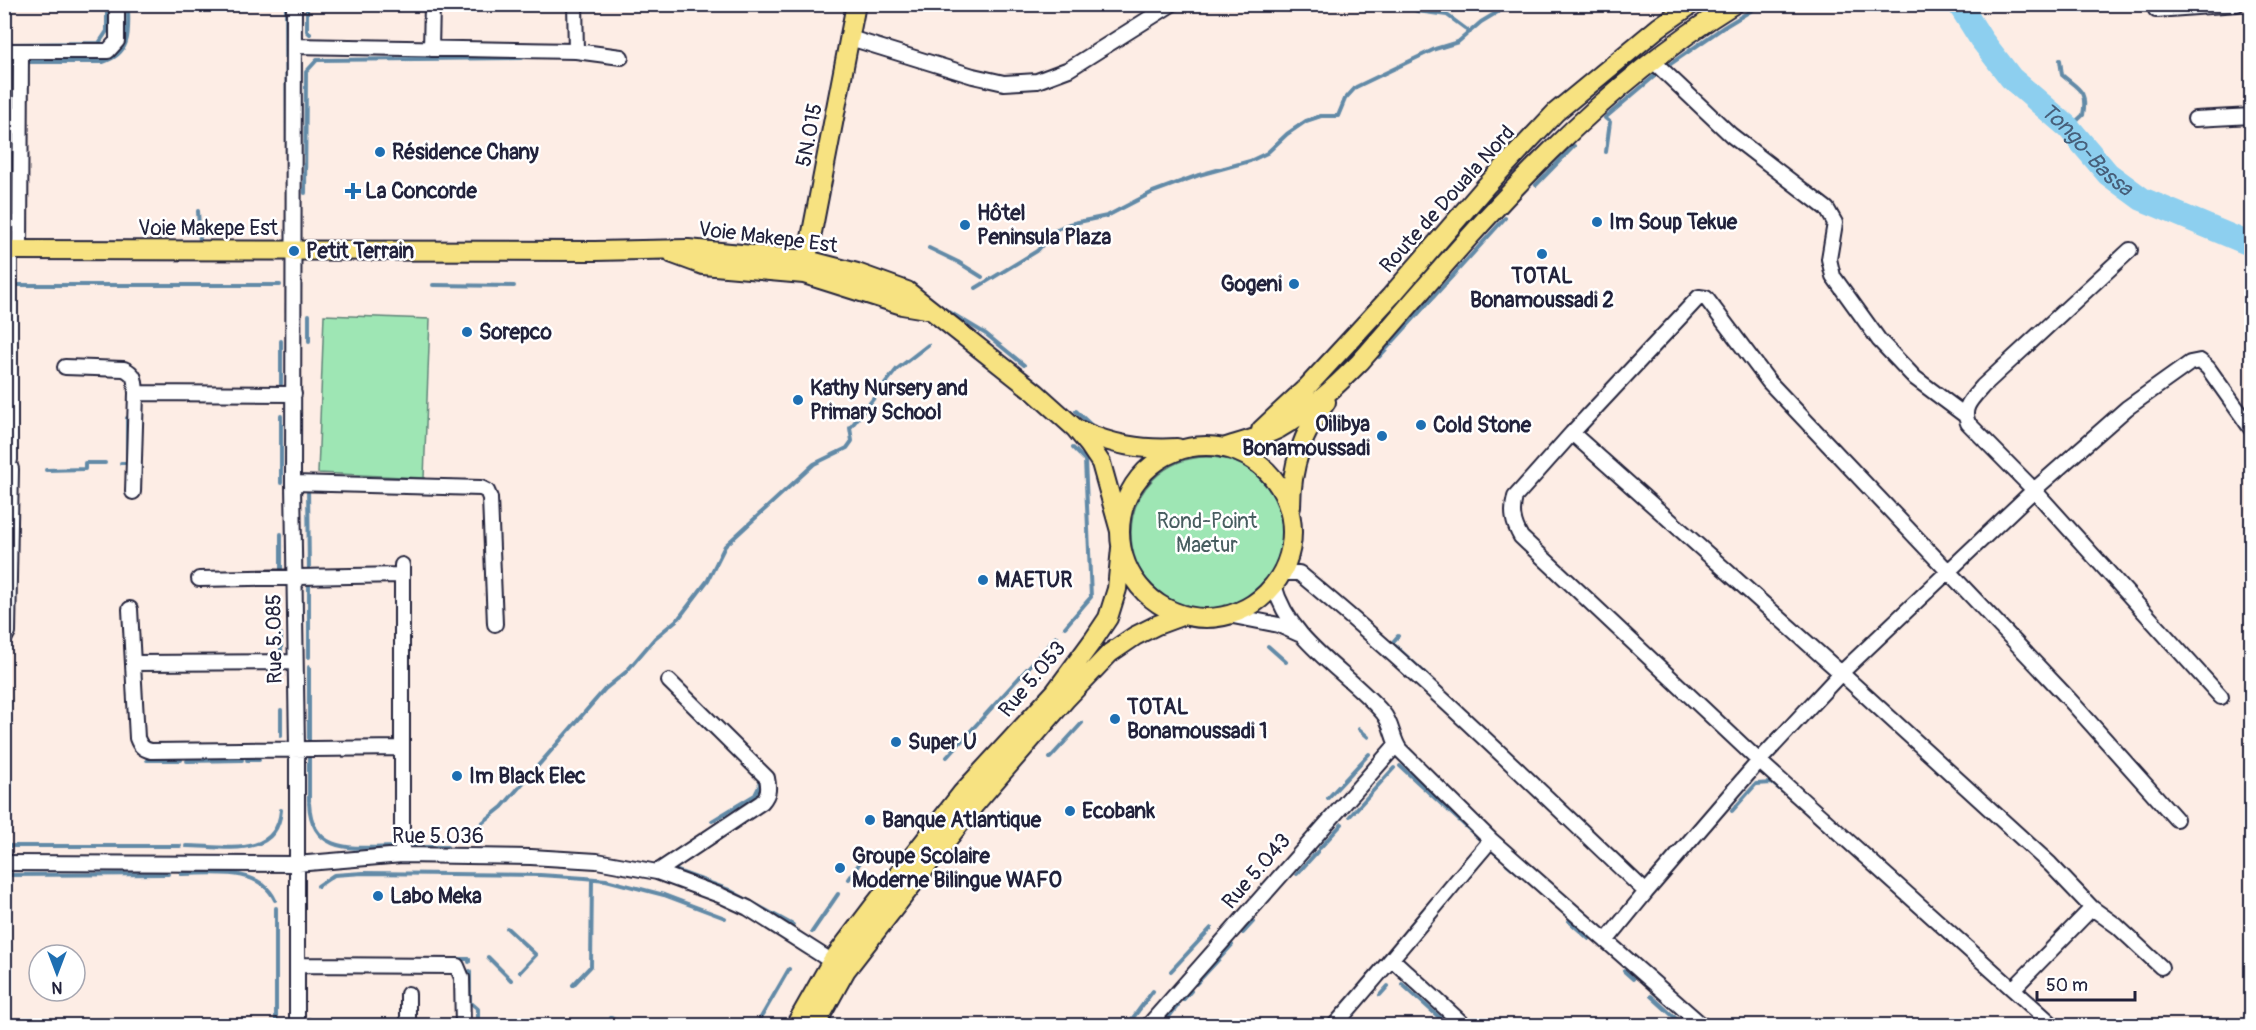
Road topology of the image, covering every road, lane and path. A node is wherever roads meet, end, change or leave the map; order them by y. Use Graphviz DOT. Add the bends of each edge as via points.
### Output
graph roads {
  1 [pos="117,4"];
  2 [pos="294,4"];
  3 [pos="432,4"];
  4 [pos="575,4"];
  5 [pos="856,4"];
  6 [pos="1172,4"];
  7 [pos="1692,4"];
  8 [pos="1734,4"];
  9 [pos="2237,4"];
  10 [pos="2156,10"];
  11 [pos="850,38"];
  12 [pos="294,46"];
  13 [pos="431,49"];
  14 [pos="4,51"];
  15 [pos="21,51"];
  16 [pos="576,51"];
  17 [pos="621,57"];
  18 [pos="1652,60"];
  19 [pos="2252,116"];
  20 [pos="2195,119"];
  21 [pos="12,250"];
  22 [pos="2130,250"];
  23 [pos="294,251"];
  24 [pos="806,267"];
  25 [pos="65,367"];
  26 [pos="1341,381"];
  27 [pos="136,393"];
  28 [pos="294,394"];
  29 [pos="1965,417"];
  30 [pos="1075,428"];
  31 [pos="2252,430"];
  32 [pos="1572,433"];
  33 [pos="1251,440"];
  34 [pos="1190,448"];
  35 [pos="1223,448"];
  36 [pos="7,456"];
  37 [pos="293,483"];
  38 [pos="2034,490"];
  39 [pos="133,492"];
  40 [pos="1291,515"];
  41 [pos="1121,540"];
  42 [pos="1948,571"];
  43 [pos="294,576"];
  44 [pos="199,579"];
  45 [pos="1278,579"];
  46 [pos="130,609"];
  47 [pos="1184,615"];
  48 [pos="1228,615"];
  49 [pos="495,624"];
  50 [pos="1301,635"];
  51 [pos="4,639"];
  52 [pos="296,662"];
  53 [pos="133,663"];
  54 [pos="1841,673"];
  55 [pos="669,681"];
  56 [pos="2221,697"];
  57 [pos="1396,745"];
  58 [pos="297,748"];
  59 [pos="402,748"];
  60 [pos="1759,761"];
  61 [pos="2176,819"];
  62 [pos="1491,840"];
  63 [pos="402,855"];
  64 [pos="4,863"];
  65 [pos="296,864"];
  66 [pos="657,872"];
  67 [pos="1646,892"];
  68 [pos="2092,908"];
  69 [pos="1606,941"];
  70 [pos="1393,960"];
  71 [pos="298,965"];
  72 [pos="839,965"];
  73 [pos="2161,968"];
  74 [pos="2013,989"];
  75 [pos="408,994"];
  76 [pos="297,1026"];
  77 [pos="408,1026"];
  78 [pos="463,1026"];
  79 [pos="795,1026"];
  80 [pos="814,1026"];
  81 [pos="1148,1026"];
  82 [pos="1334,1026"];
  83 [pos="1465,1026"];
  84 [pos="1703,1026"];
  85 [pos="2054,1026"];
  1 -- 15 [label="street" via="117,41 108,51"];
  2 -- 12 [label="street, Rue 5.085"];
  3 -- 13 [label="street"];
  4 -- 16 [label="street"];
  5 -- 11 [label="main road, 5N.015"];
  6 -- 11 [label="street" via="1069,69 1037,81 1004,83 973,76"];
  7 -- 33 [label="main road, Route de Douala Nord" via="1556,112 1307,387"];
  8 -- 18 [label="main road, Route de Douala Nord"];
  9 -- 10 [label="street"];
  11 -- 24 [label="main road, 5N.015"];
  12 -- 13 [label="street"];
  12 -- 23 [label="street, Rue 5.085"];
  13 -- 16 [label="street"];
  14 -- 15 [label="street"];
  15 -- 21 [label="street"];
  16 -- 17 [label="street"];
  18 -- 26 [label="main road, Route de Douala Nord" via="1548,152"];
  18 -- 29 [label="street" via="1731,135 1827,209 1835,223 1829,259 1833,276 1900,363"];
  19 -- 20 [label="street"];
  21 -- 23 [label="main road, Voie Makepe Est"];
  21 -- 36 [label="street"];
  22 -- 29 [label="street" via="1983,386 1968,404"];
  23 -- 24 [label="main road, Voie Makepe Est" via="664,251 703,265"];
  23 -- 28 [label="street, Rue 5.085"];
  24 -- 30 [label="main road, Voie Makepe Est" via="902,305 928,310"];
  25 -- 27 [label="street" via="124,369 135,377"];
  26 -- 33 [label="main road" via="1300,416"];
  26 -- 40 [label="main road" via="1304,436 1295,460"];
  27 -- 28 [label="street"];
  27 -- 39 [label="street"];
  28 -- 37 [label="street, Rue 5.085"];
  29 -- 38 [label="street"];
  30 -- 34 [label="main road" via="1123,446"];
  30 -- 41 [label="main road" via="1101,463"];
  31 -- 38 [label="street" via="2208,368 2200,361 2190,363 2127,408"];
  32 -- 42 [label="street" via="1699,297 1706,298 1769,382"];
  32 -- 54 [label="street"];
  32 -- 60 [label="street" via="1515,497 1515,528"];
  33 -- 35 [label="main road"];
  34 -- 35 [label="main road"];
  34 -- 41 [label="main road" via="1163,458 1140,477 1125,502"];
  35 -- 40 [label="main road" via="1246,456 1267,471 1282,491"];
  36 -- 51 [label="street" via="8,632"];
  37 -- 43 [label="street, Rue 5.085"];
  37 -- 49 [label="street" via="487,491"];
  38 -- 42 [label="street"];
  38 -- 56 [label="street"];
  40 -- 45 [label="main road" via="1290,554"];
  41 -- 47 [label="main road" via="1129,571 1143,591 1162,606"];
  41 -- 72 [label="main road, Rue 5.053" via="1117,589 1108,618 1055,692 962,793"];
  42 -- 54 [label="street"];
  42 -- 61 [label="street"];
  43 -- 44 [label="street"];
  43 -- 52 [label="street, Rue 5.085"];
  43 -- 59 [label="street" via="402,570"];
  45 -- 48 [label="main road" via="1254,604"];
  45 -- 50 [label="street" via="1284,610"];
  45 -- 67 [label="street" via="1299,573 1343,609"];
  46 -- 53 [label="street"];
  47 -- 48 [label="main road"];
  47 -- 72 [label="main road, Rue 5.053" via="1135,636 1103,661"];
  48 -- 50 [label="street" via="1279,625"];
  50 -- 57 [label="street" via="1386,716"];
  52 -- 53 [label="street"];
  52 -- 58 [label="street, Rue 5.085"];
  53 -- 58 [label="street" via="137,738 144,749"];
  54 -- 60 [label="street"];
  54 -- 68 [label="street" via="2050,864"];
  55 -- 66 [label="street" via="767,778 769,788 762,802"];
  57 -- 62 [label="street"];
  57 -- 81 [label="street, Rue 5.043"];
  58 -- 59 [label="street"];
  58 -- 65 [label="street, Rue 5.085"];
  59 -- 63 [label="street"];
  60 -- 67 [label="street"];
  60 -- 74 [label="street"];
  62 -- 69 [label="street"];
  62 -- 70 [label="street"];
  63 -- 65 [label="street, Rue 5.036"];
  63 -- 66 [label="street, Rue 5.036" via="597,861"];
  64 -- 65 [label="street, Rue 5.036"];
  65 -- 71 [label="street, Rue 5.085"];
  66 -- 72 [label="street, Rue 5.036" via="748,908"];
  67 -- 69 [label="street"];
  68 -- 73 [label="street"];
  68 -- 74 [label="street"];
  69 -- 84 [label="street"];
  70 -- 82 [label="street"];
  70 -- 83 [label="street"];
  71 -- 76 [label="street, Rue 5.085"];
  71 -- 78 [label="street" via="457,966 462,978"];
  72 -- 79 [label="main road, Rue 5.053"];
  72 -- 80 [label="main road, Rue 5.053"];
  74 -- 85 [label="street"];
  75 -- 77 [label="street"];
}
